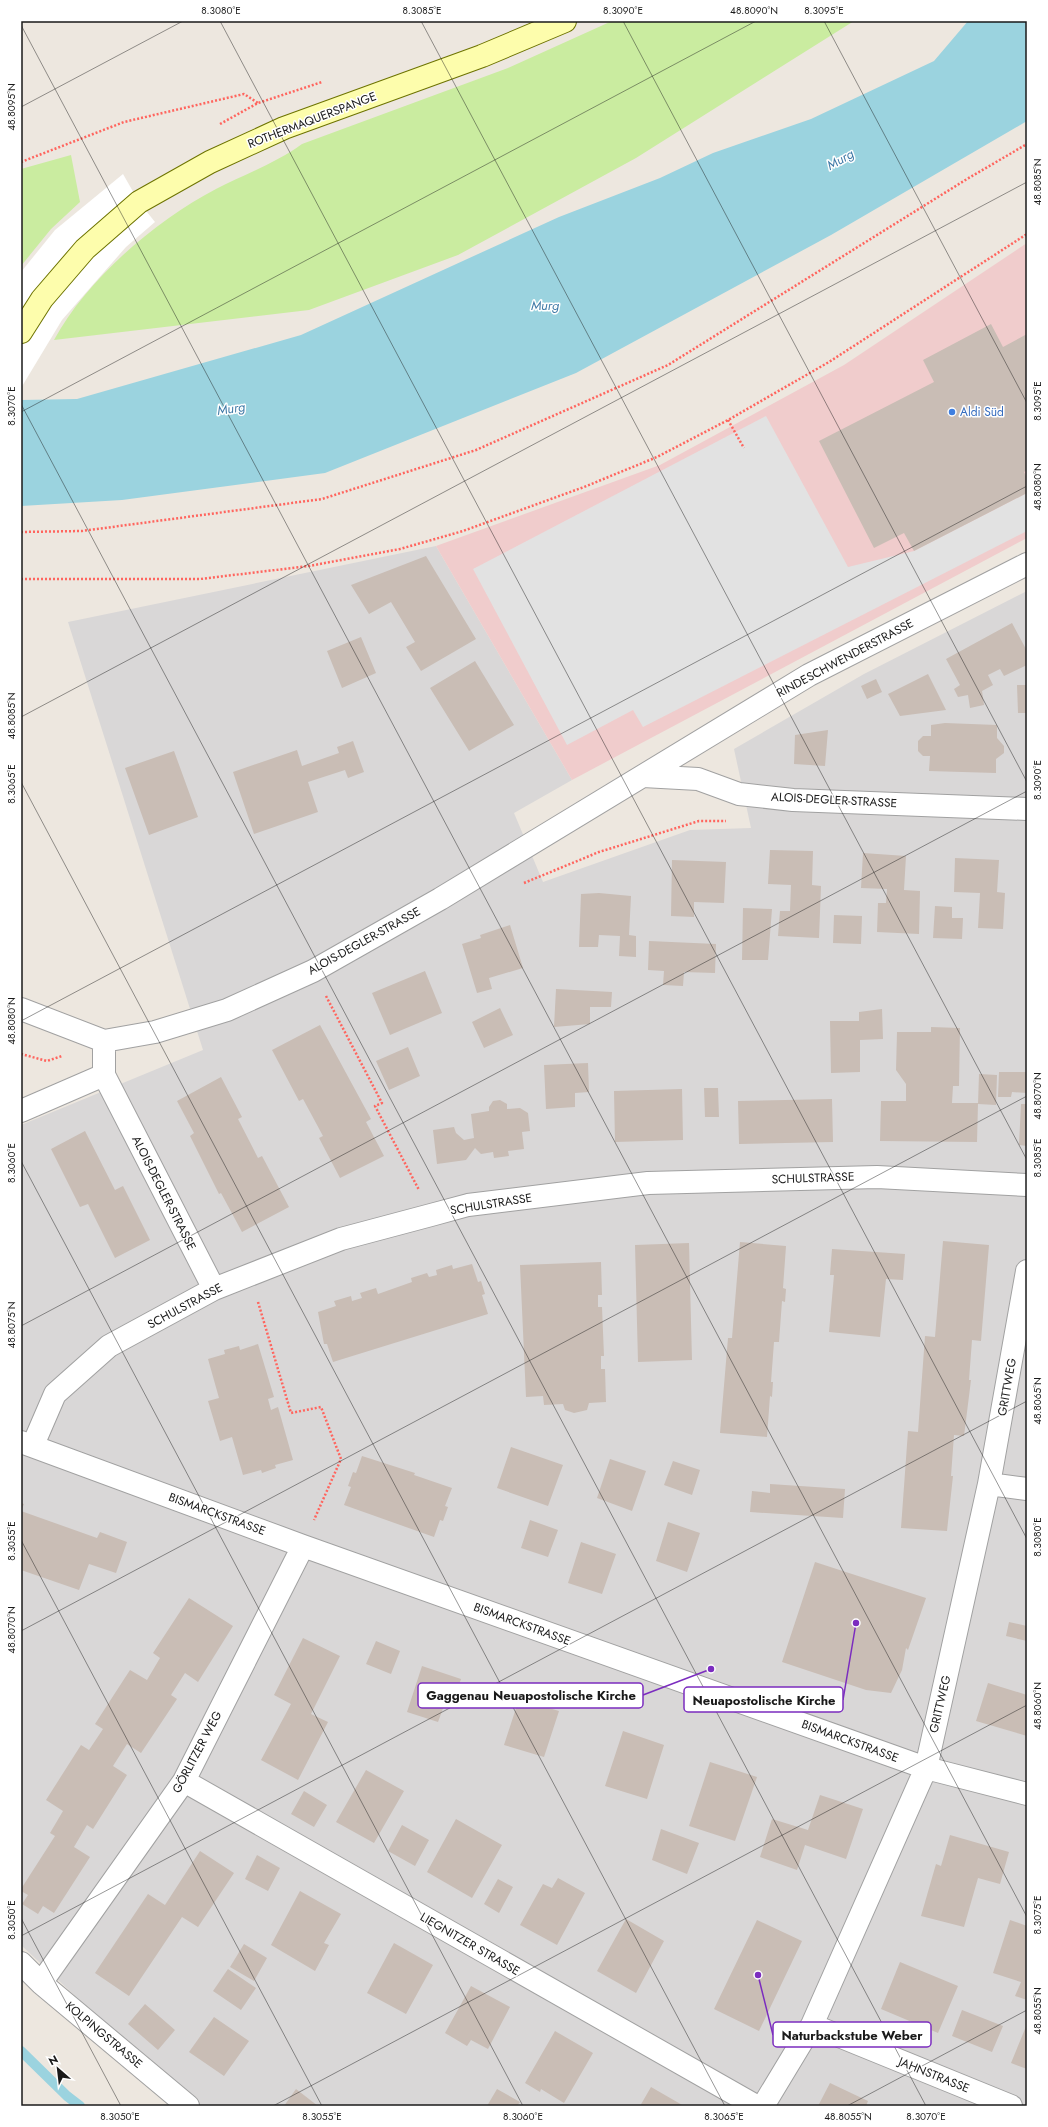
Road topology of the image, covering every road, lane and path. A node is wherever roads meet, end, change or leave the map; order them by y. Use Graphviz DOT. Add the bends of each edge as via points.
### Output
graph roads {
  1 [pos="565,21"];
  2 [pos="258,103"];
  3 [pos="1027,144"];
  4 [pos="21,162"];
  5 [pos="1027,234"];
  6 [pos="21,332"];
  7 [pos="728,420"];
  8 [pos="744,448"];
  9 [pos="21,532"];
  10 [pos="1027,564"];
  11 [pos="21,579"];
  12 [pos="643,776"];
  13 [pos="606,799"];
  14 [pos="1027,809"];
  15 [pos="728,821"];
  16 [pos="522,884"];
  17 [pos="313,971"];
  18 [pos="21,1009"];
  19 [pos="104,1041"];
  20 [pos="104,1075"];
  21 [pos="21,1111"];
  22 [pos="1027,1185"];
  23 [pos="431,1215"];
  24 [pos="1027,1271"];
  25 [pos="250,1275"];
  26 [pos="214,1289"];
  27 [pos="27,1444"];
  28 [pos="989,1484"];
  29 [pos="1027,1489"];
  30 [pos="303,1546"];
  31 [pos="926,1768"];
  32 [pos="184,1781"];
  33 [pos="1027,1794"];
  34 [pos="21,1963"];
  35 [pos="41,1983"];
  36 [pos="812,2025"];
  37 [pos="188,2106"];
  38 [pos="756,2106"];
  39 [pos="763,2106"];
  40 [pos="1011,2106"];
  1 -- 6 [label="street, ROTHERMAQUERSPANGE" via="482,56 284,128 210,162 139,202 85,249 42,300"];
  2 -- 4 [label="path" via="244,94 124,122"];
  3 -- 9 [label="path" via="668,365 476,450 322,499 82,531"];
  5 -- 7 [label="path" via="829,362"];
  7 -- 8 [label="path"];
  7 -- 11 [label="path" via="657,457 584,487 463,531 400,549 310,566 200,579"];
  10 -- 12 [label="street, RINDESCHWENDERSTRASSE" via="808,675"];
  12 -- 13 [label="street, RINDESCHWENDERSTRASSE"];
  12 -- 14 [label="street, ALOIS-DEGLER-STRASSE" via="698,780 739,794 793,800"];
  13 -- 17 [label="street, ALOIS-DEGLER-STRASSE"];
  15 -- 16 [label="path" via="699,821 607,849"];
  17 -- 19 [label="street, ALOIS-DEGLER-STRASSE" via="227,1010 154,1032"];
  17 -- 23 [label="path" via="382,1103 375,1106"];
  18 -- 19 [label="street"];
  19 -- 20 [label="street, ALOIS-DEGLER-STRASSE"];
  20 -- 21 [label="street"];
  20 -- 26 [label="street, ALOIS-DEGLER-STRASSE"];
  22 -- 23 [label="street, SCHULSTRASSE" via="877,1177 648,1183 468,1206"];
  23 -- 25 [label="street, SCHULSTRASSE" via="341,1239"];
  24 -- 28 [label="street, GRITTWEG"];
  25 -- 26 [label="street, SCHULSTRASSE"];
  25 -- 30 [label="path" via="291,1413 321,1407 341,1459"];
  26 -- 27 [label="street, SCHULSTRASSE" via="109,1346 55,1394"];
  27 -- 30 [label="street, BISMARCKSTRASSE"];
  28 -- 29 [label="street"];
  28 -- 31 [label="street, GRITTWEG"];
  30 -- 31 [label="street, BISMARCKSTRASSE"];
  30 -- 32 [label="street, GÖRLITZER WEG"];
  31 -- 33 [label="street, BISMARCKSTRASSE"];
  31 -- 36 [label="street, GRITTWEG"];
  32 -- 35 [label="street, GÖRLITZER WEG"];
  32 -- 38 [label="street, LIEGNITZER STRASSE"];
  34 -- 35 [label="street, KOLPINGSTRASSE"];
  35 -- 37 [label="street, KOLPINGSTRASSE"];
  36 -- 39 [label="street, GRITTWEG"];
  36 -- 40 [label="street, JAHNSTRASSE"];
}
